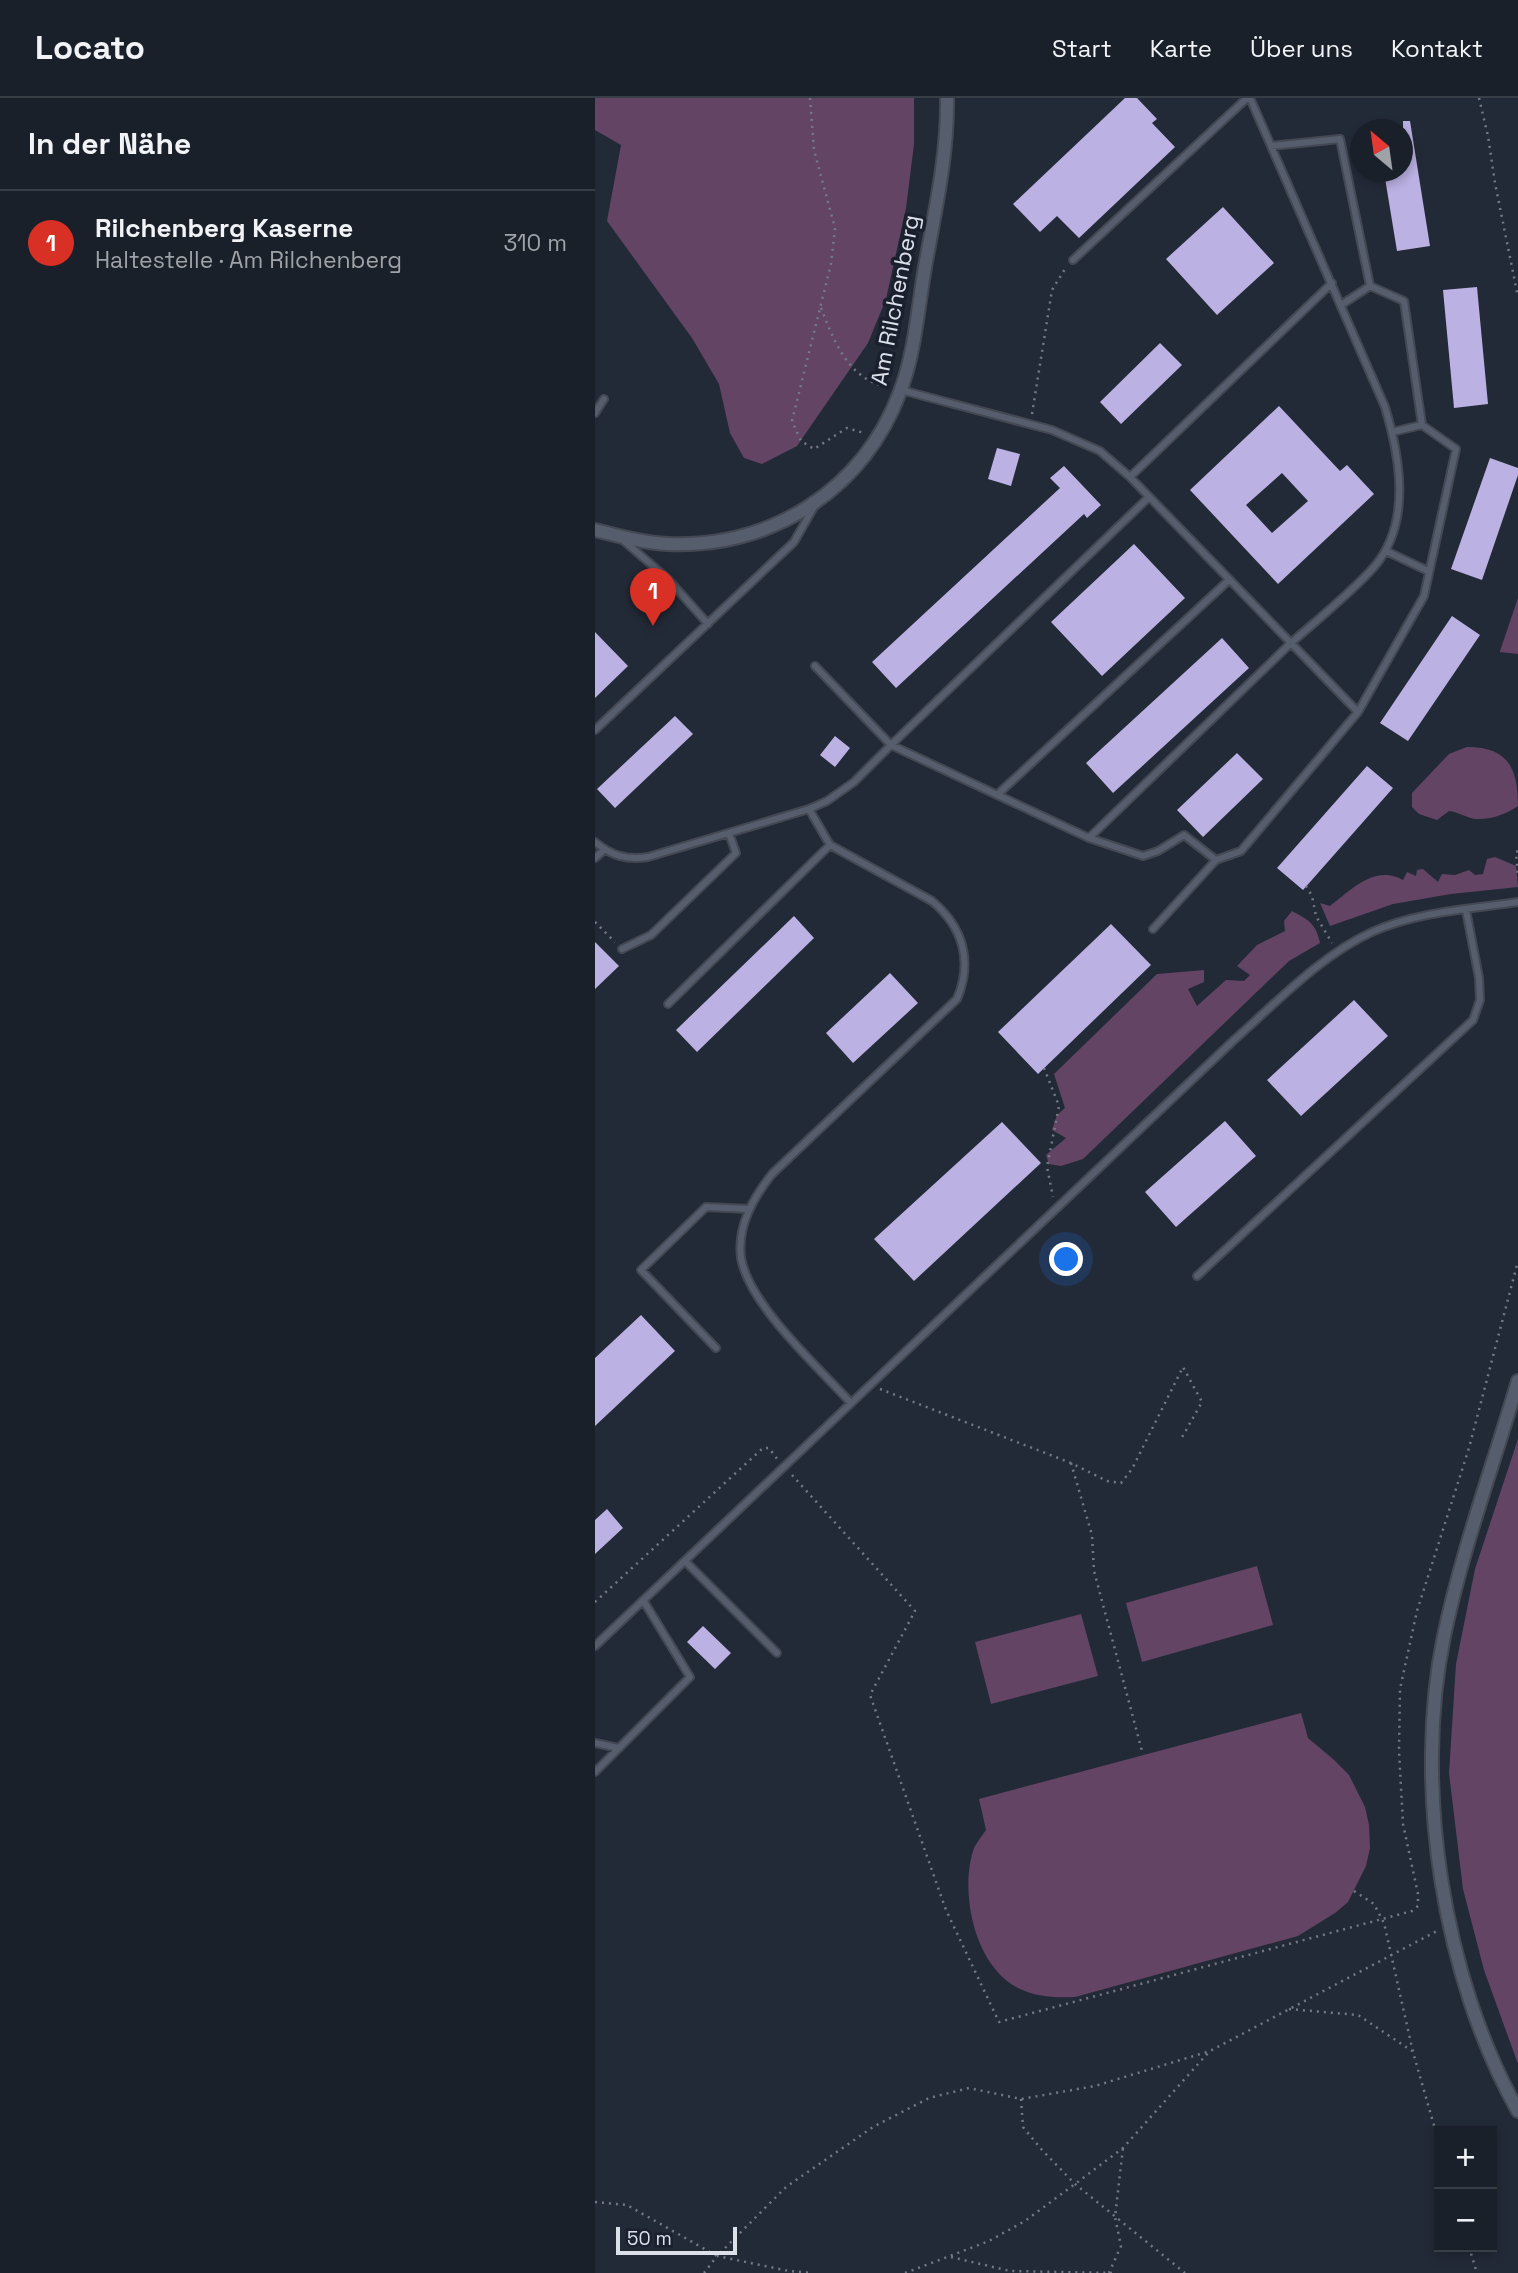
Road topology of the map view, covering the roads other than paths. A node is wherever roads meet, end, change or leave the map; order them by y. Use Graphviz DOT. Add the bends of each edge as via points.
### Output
graph roads {
  1 [pos="947,98"];
  2 [pos="1249,98"];
  3 [pos="1271,145"];
  4 [pos="1073,260"];
  5 [pos="1332,283"];
  6 [pos="1370,285"];
  7 [pos="1341,305"];
  8 [pos="901,390"];
  9 [pos="604,399"];
  10 [pos="595,413"];
  11 [pos="1422,425"];
  12 [pos="1392,432"];
  13 [pos="1130,477"];
  14 [pos="1149,497"];
  15 [pos="817,502"];
  16 [pos="595,530"];
  17 [pos="617,535"];
  18 [pos="1385,551"];
  19 [pos="1428,571"];
  20 [pos="1229,579"];
  21 [pos="708,624"];
  22 [pos="1291,643"];
  23 [pos="815,666"];
  24 [pos="1358,712"];
  25 [pos="595,730"];
  26 [pos="891,745"];
  27 [pos="998,794"];
  28 [pos="809,809"];
  29 [pos="729,833"];
  30 [pos="1089,838"];
  31 [pos="595,842"];
  32 [pos="830,845"];
  33 [pos="604,850"];
  34 [pos="595,858"];
  35 [pos="1216,860"];
  36 [pos="1518,902"];
  37 [pos="1466,910"];
  38 [pos="1153,929"];
  39 [pos="622,948"];
  40 [pos="668,1004"];
  41 [pos="749,1209"];
  42 [pos="1197,1276"];
  43 [pos="716,1348"];
  44 [pos="1518,1381"];
  45 [pos="851,1403"];
  46 [pos="685,1561"];
  47 [pos="643,1600"];
  48 [pos="595,1646"];
  49 [pos="777,1653"];
  50 [pos="595,1743"];
  51 [pos="618,1748"];
  52 [pos="595,1772"];
  53 [pos="1518,2111"];
  1 -- 8 [label="street, Am Rilchenberg" via="935,214"];
  2 -- 3 [label="lane"];
  2 -- 4 [label="lane"];
  3 -- 5 [label="lane"];
  3 -- 6 [label="lane" via="1340,139"];
  5 -- 7 [label="lane"];
  5 -- 13 [label="lane"];
  6 -- 7 [label="lane"];
  6 -- 11 [label="lane" via="1404,301"];
  7 -- 12 [label="lane"];
  8 -- 13 [label="lane" via="1052,430 1100,451"];
  8 -- 15 [label="street, Am Rilchenberg" via="877,438 851,471"];
  9 -- 10 [label="lane"];
  11 -- 12 [label="lane"];
  11 -- 19 [label="lane" via="1455,449"];
  12 -- 18 [label="lane" via="1399,479 1394,529"];
  13 -- 14 [label="lane"];
  14 -- 20 [label="lane"];
  14 -- 26 [label="lane"];
  15 -- 17 [label="street, Am Rilchenberg" via="776,524 722,541 670,544"];
  15 -- 21 [label="lane" via="794,542"];
  16 -- 17 [label="street, Am Rilchenberg"];
  17 -- 21 [label="lane" via="668,579"];
  18 -- 19 [label="lane"];
  18 -- 22 [label="lane" via="1374,567"];
  19 -- 24 [label="lane" via="1424,596"];
  20 -- 22 [label="lane"];
  20 -- 27 [label="lane"];
  21 -- 25 [label="lane"];
  22 -- 24 [label="lane"];
  22 -- 30 [label="lane"];
  23 -- 26 [label="lane"];
  24 -- 35 [label="lane" via="1241,850"];
  26 -- 27 [label="lane"];
  26 -- 28 [label="lane" via="841,792"];
  27 -- 30 [label="lane"];
  28 -- 29 [label="lane"];
  28 -- 32 [label="lane"];
  29 -- 33 [label="lane" via="648,857 617,857"];
  29 -- 39 [label="lane" via="736,853 651,935"];
  30 -- 35 [label="lane" via="1143,856 1184,835"];
  31 -- 33 [label="lane"];
  32 -- 40 [label="lane"];
  32 -- 41 [label="lane" via="946,913 962,945 964,982 957,999 772,1174"];
  33 -- 34 [label="lane"];
  35 -- 38 [label="lane"];
  36 -- 37 [label="lane"];
  37 -- 42 [label="lane" via="1479,978 1480,1000 1473,1020"];
  37 -- 45 [label="lane" via="1373,931 1337,952 1234,1040"];
  41 -- 43 [label="lane" via="706,1207 641,1270"];
  41 -- 45 [label="lane" via="743,1223 741,1258 756,1294 774,1320"];
  44 -- 53 [label="street" via="1443,1639 1432,1781 1450,1926 1487,2044"];
  45 -- 46 [label="lane"];
  46 -- 47 [label="lane"];
  46 -- 49 [label="lane"];
  47 -- 48 [label="lane"];
  47 -- 51 [label="lane" via="690,1677"];
  50 -- 51 [label="lane"];
  51 -- 52 [label="lane"];
}
